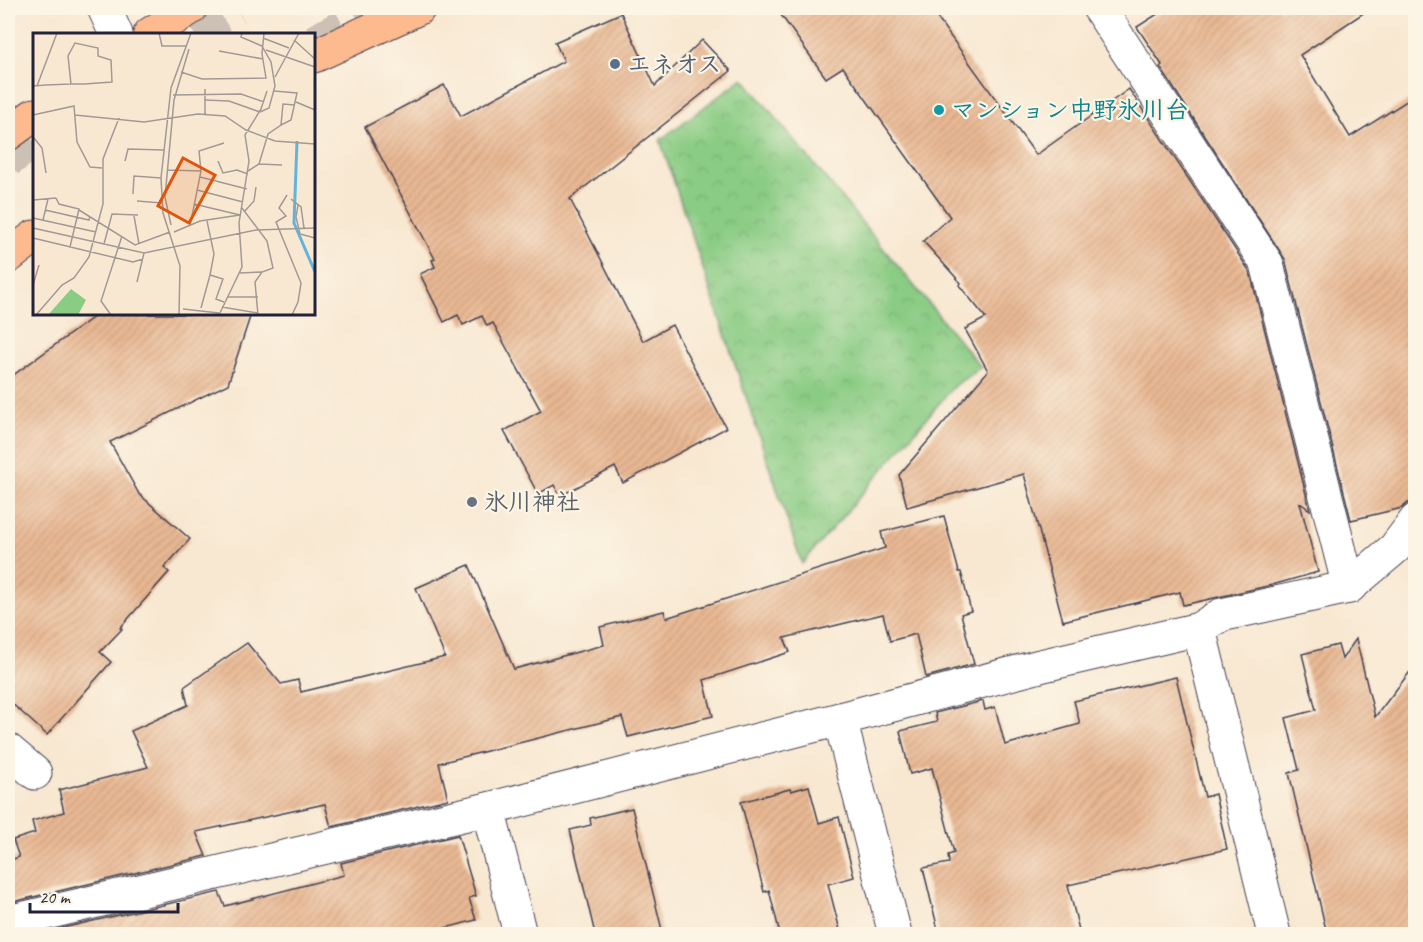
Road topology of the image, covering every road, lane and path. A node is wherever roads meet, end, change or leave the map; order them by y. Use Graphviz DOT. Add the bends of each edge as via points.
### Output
graph roads {
  1 [pos="104,8"];
  2 [pos="191,8"];
  3 [pos="419,8"];
  4 [pos="1099,8"];
  5 [pos="116,33"];
  6 [pos="152,33"];
  7 [pos="315,56"];
  8 [pos="33,116"];
  9 [pos="8,134"];
  10 [pos="33,238"];
  11 [pos="8,257"];
  12 [pos="1416,520"];
  13 [pos="1349,587"];
  14 [pos="1199,629"];
  15 [pos="840,719"];
  16 [pos="8,750"];
  17 [pos="35,773"];
  18 [pos="488,809"];
  19 [pos="8,922"];
  20 [pos="520,934"];
  21 [pos="895,934"];
  22 [pos="1274,934"];
  1 -- 5 [label="street"];
  2 -- 6 [label="main road"];
  3 -- 7 [label="main road"];
  4 -- 13 [label="street" via="1267,264"];
  8 -- 9 [label="main road"];
  10 -- 11 [label="main road"];
  12 -- 13 [label="street" via="1395,548"];
  13 -- 14 [label="street" via="1221,615"];
  14 -- 15 [label="street"];
  14 -- 22 [label="street"];
  15 -- 18 [label="street"];
  15 -- 21 [label="street"];
  16 -- 17 [label="street"];
  18 -- 19 [label="street"];
  18 -- 20 [label="street"];
}
